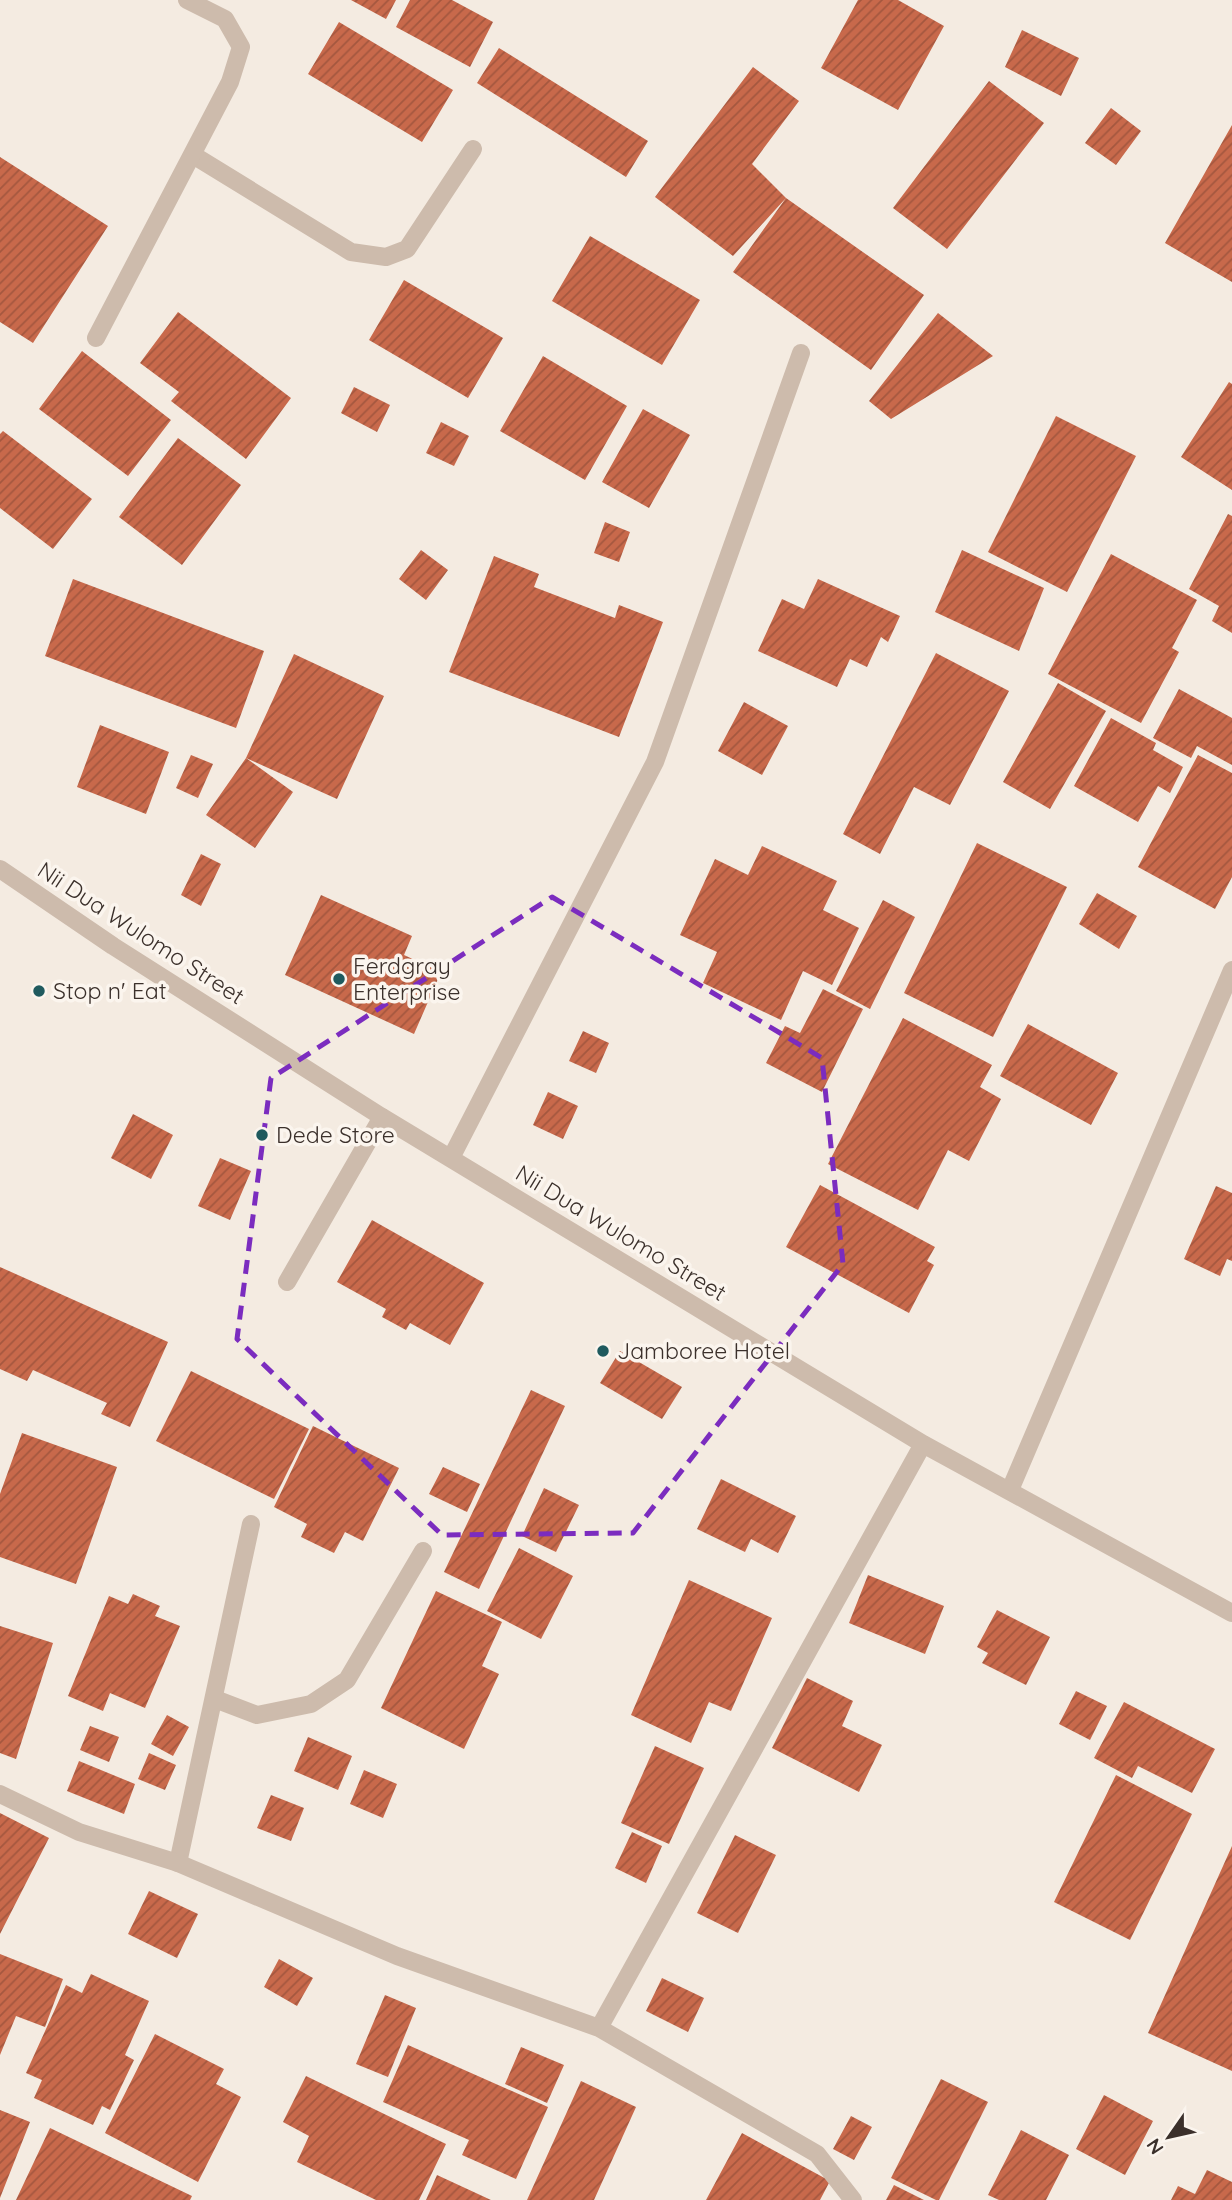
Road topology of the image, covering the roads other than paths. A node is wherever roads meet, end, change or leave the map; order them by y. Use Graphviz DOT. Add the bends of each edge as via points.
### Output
graph roads {
  1 [pos="187,0"];
  2 [pos="473,149"];
  3 [pos="193,155"];
  4 [pos="96,338"];
  5 [pos="801,352"];
  6 [pos="0,869"];
  7 [pos="1232,970"];
  8 [pos="382,1117"];
  9 [pos="451,1158"];
  10 [pos="288,1282"];
  11 [pos="923,1444"];
  12 [pos="1010,1490"];
  13 [pos="251,1524"];
  14 [pos="423,1551"];
  15 [pos="1232,1613"];
  16 [pos="215,1699"];
  17 [pos="0,1794"];
  18 [pos="178,1863"];
  19 [pos="600,2028"];
  20 [pos="853,2200"];
  1 -- 3 [label="street" via="225,19 241,47 230,82"];
  2 -- 3 [label="street" via="407,249 386,257 351,252"];
  3 -- 4 [label="street"];
  5 -- 9 [label="street" via="654,762"];
  6 -- 8 [label="street, Nii Dua Wulomo Street"];
  7 -- 12 [label="street"];
  8 -- 9 [label="street, Nii Dua Wulomo Street"];
  8 -- 10 [label="street"];
  9 -- 11 [label="street, Nii Dua Wulomo Street"];
  11 -- 12 [label="street, Nii Dua Wulomo Street"];
  11 -- 19 [label="street"];
  12 -- 15 [label="street, Nii Dua Wulomo Street"];
  13 -- 16 [label="street"];
  14 -- 16 [label="street" via="347,1680 311,1704 257,1715"];
  16 -- 18 [label="street"];
  17 -- 18 [label="street" via="79,1832"];
  18 -- 19 [label="street" via="397,1956"];
  19 -- 20 [label="street" via="817,2154"];
}
